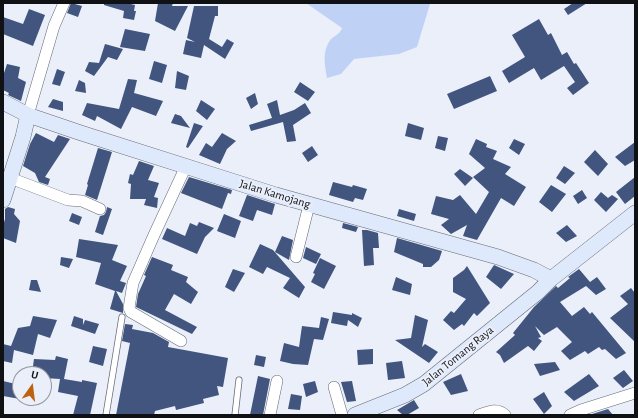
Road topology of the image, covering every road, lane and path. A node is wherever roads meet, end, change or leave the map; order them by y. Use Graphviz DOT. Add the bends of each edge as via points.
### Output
graph roads {
  1 [pos="64,3"];
  2 [pos="3,102"];
  3 [pos="28,115"];
  4 [pos="186,166"];
  5 [pos="10,178"];
  6 [pos="3,200"];
  7 [pos="309,205"];
  8 [pos="100,209"];
  9 [pos="635,213"];
  10 [pos="296,257"];
  11 [pos="551,279"];
  12 [pos="122,317"];
  13 [pos="181,341"];
  14 [pos="239,380"];
  15 [pos="277,381"];
  16 [pos="334,387"];
  17 [pos="635,394"];
  18 [pos="375,412"];
  19 [pos="106,415"];
  20 [pos="235,415"];
  21 [pos="270,415"];
  22 [pos="342,415"];
  23 [pos="355,415"];
  24 [pos="479,415"];
  25 [pos="505,415"];
  26 [pos="570,415"];
  1 -- 3 [label="street" via="54,26"];
  2 -- 3 [label="main road, Jalan Kamojang"];
  3 -- 4 [label="main road, Jalan Kamojang"];
  3 -- 5 [label="main road"];
  4 -- 7 [label="main road, Jalan Kamojang"];
  4 -- 13 [label="street" via="133,283 129,308 131,312"];
  5 -- 6 [label="main road"];
  5 -- 8 [label="street"];
  7 -- 10 [label="street"];
  7 -- 11 [label="main road, Jalan Kamojang" via="498,257"];
  9 -- 11 [label="main road, Jalan Tomang Raya"];
  11 -- 18 [label="main road, Jalan Tomang Raya" via="424,384"];
  12 -- 19 [label="lane"];
  14 -- 20 [label="lane"];
  15 -- 21 [label="street"];
  16 -- 22 [label="street"];
  17 -- 26 [label="street"];
  18 -- 23 [label="main road, Jalan Tomang Raya"];
  24 -- 25 [label="street" via="494,410"];
}
